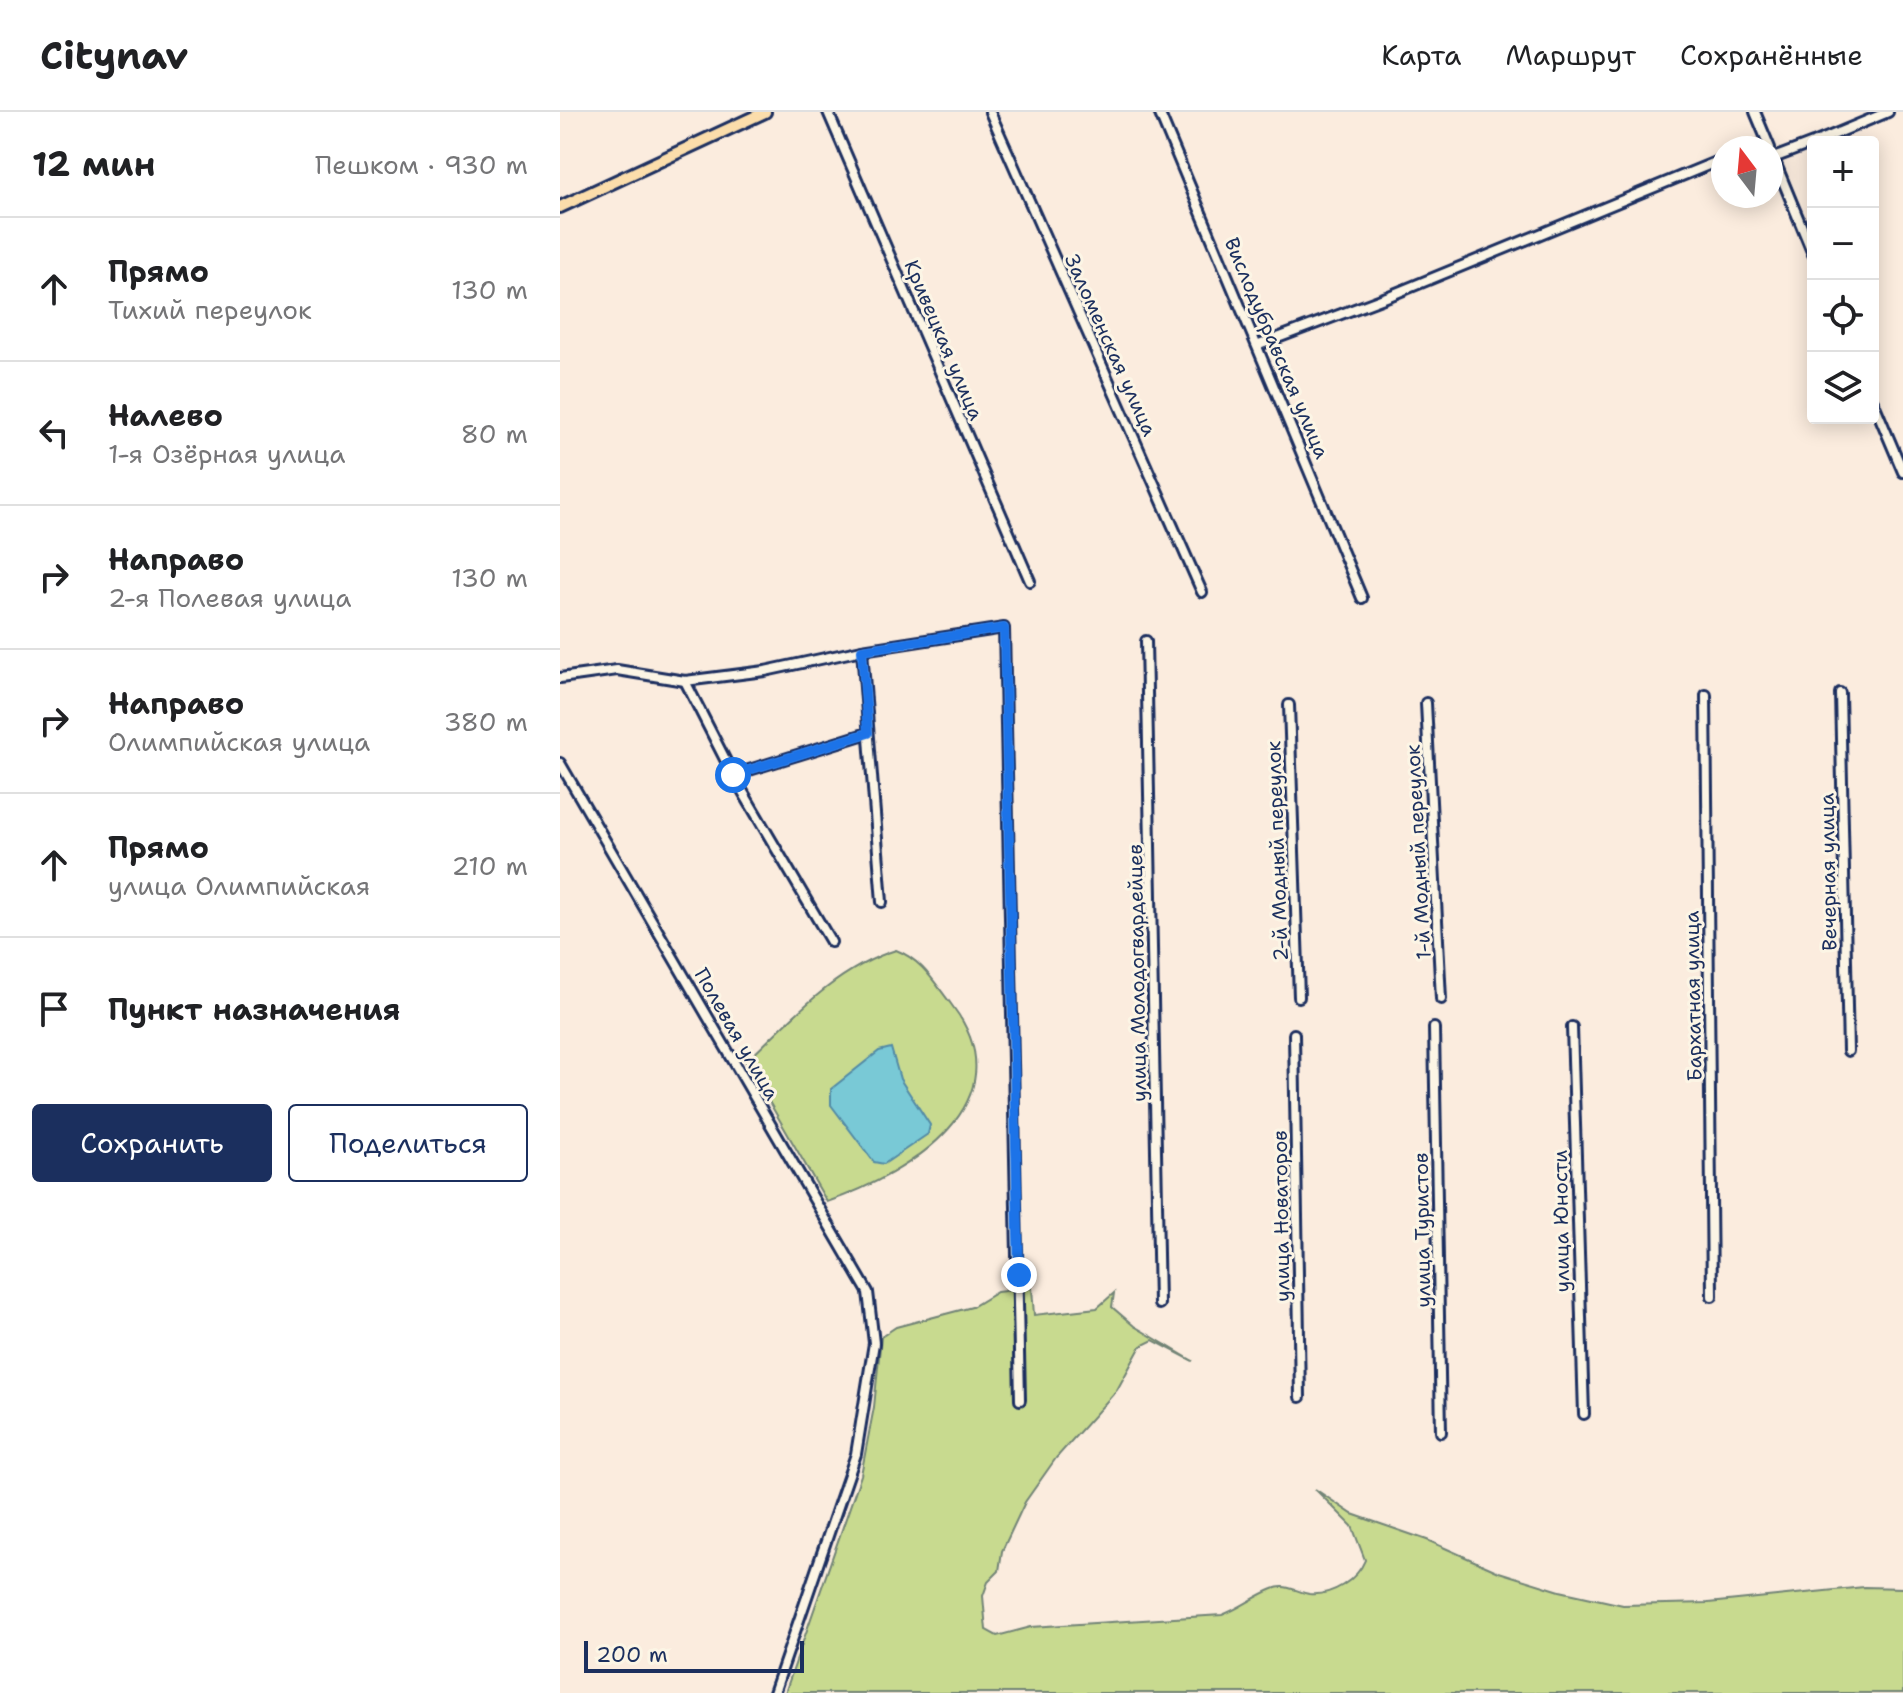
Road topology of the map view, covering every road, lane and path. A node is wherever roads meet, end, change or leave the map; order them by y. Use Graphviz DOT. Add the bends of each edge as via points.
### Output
graph roads {
  1 [pos="765,112"];
  2 [pos="828,112"];
  3 [pos="990,112"];
  4 [pos="1159,112"];
  5 [pos="1755,112"];
  6 [pos="1888,112"];
  7 [pos="1764,136"];
  8 [pos="1831,136"];
  9 [pos="1807,145"];
  10 [pos="1783,152"];
  11 [pos="1711,164"];
  12 [pos="1783,183"];
  13 [pos="560,207"];
  14 [pos="1807,240"];
  15 [pos="1259,345"];
  16 [pos="1879,415"];
  17 [pos="1903,472"];
  18 [pos="1030,581"];
  19 [pos="1202,592"];
  20 [pos="1362,598"];
  21 [pos="1146,641"];
  22 [pos="862,650"];
  23 [pos="560,678"];
  24 [pos="685,681"];
  25 [pos="1840,693"];
  26 [pos="1706,695"];
  27 [pos="1426,703"];
  28 [pos="1289,705"];
  29 [pos="868,733"];
  30 [pos="560,763"];
  31 [pos="733,775"];
  32 [pos="882,902"];
  33 [pos="831,942"];
  34 [pos="1299,997"];
  35 [pos="1441,999"];
  36 [pos="1572,1027"];
  37 [pos="1434,1028"];
  38 [pos="1294,1034"];
  39 [pos="1848,1051"];
  40 [pos="1712,1296"];
  41 [pos="1159,1304"];
  42 [pos="1300,1397"];
  43 [pos="1020,1400"];
  44 [pos="1584,1414"];
  45 [pos="1441,1432"];
  46 [pos="774,1693"];
  1 -- 13 [label="main road"];
  2 -- 18 [label="street, Кривецкая улица"];
  3 -- 19 [label="street, Заломенская улица"];
  4 -- 15 [label="street, Вислодубравская улица"];
  5 -- 7 [label="street"];
  6 -- 8 [label="street"];
  9 -- 10 [label="street"];
  11 -- 15 [label="street"];
  12 -- 14 [label="street"];
  15 -- 20 [label="street, Вислодубравская улица"];
  16 -- 17 [label="street"];
  21 -- 41 [label="street, улица Молодогвардейцев"];
  22 -- 24 [label="street"];
  22 -- 29 [label="street"];
  22 -- 43 [label="street" via="1004,628"];
  23 -- 24 [label="street" via="617,670"];
  24 -- 31 [label="street"];
  25 -- 39 [label="street, Вечерная улица"];
  26 -- 40 [label="street, Бархатная улица"];
  27 -- 35 [label="street, 1-й Модный переулок"];
  28 -- 34 [label="street, 2-й Модный переулок"];
  29 -- 31 [label="street"];
  29 -- 32 [label="street"];
  30 -- 46 [label="street, Полевая улица" via="868,1292 874,1343 856,1454"];
  31 -- 33 [label="street"];
  36 -- 44 [label="street, улица Юности"];
  37 -- 45 [label="street, улица Туристов"];
  38 -- 42 [label="street, улица Новаторов"];
}
